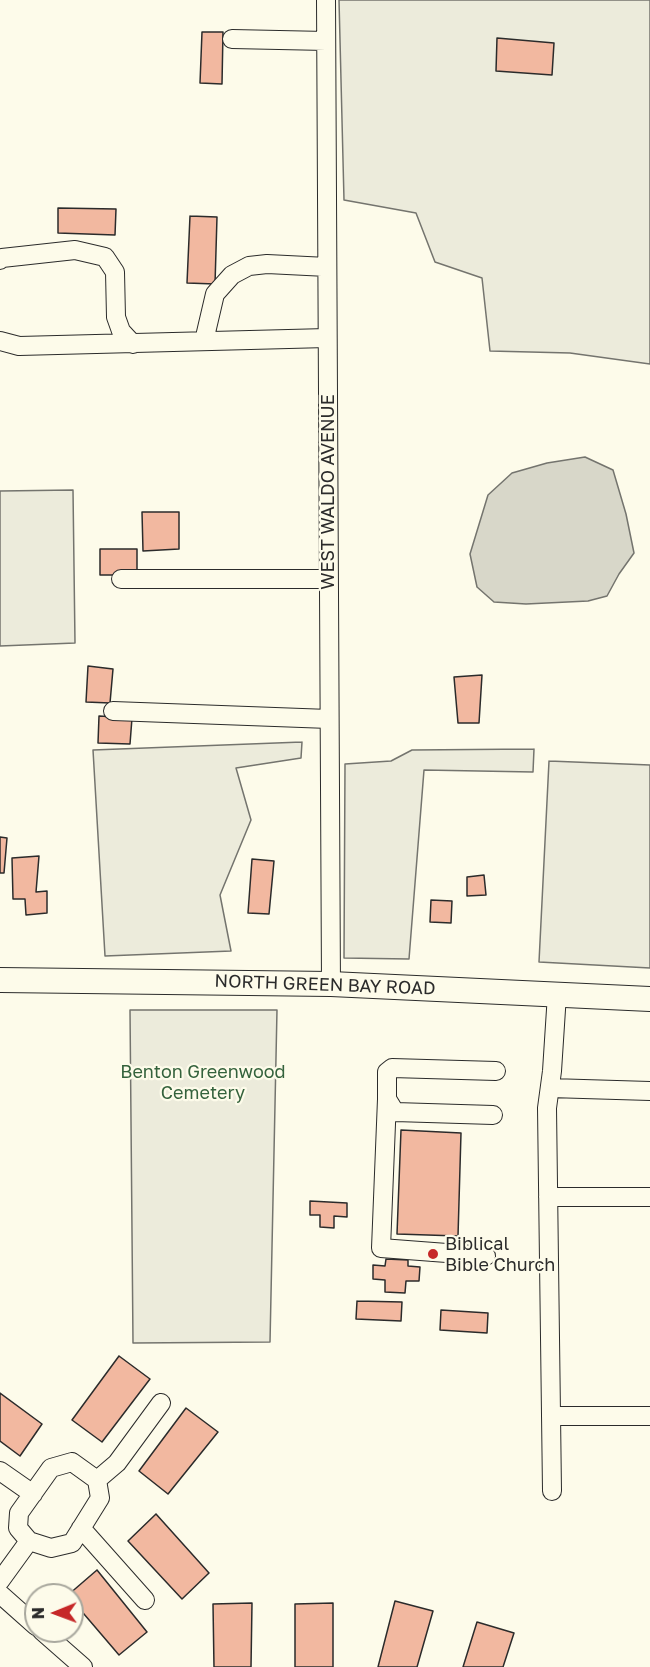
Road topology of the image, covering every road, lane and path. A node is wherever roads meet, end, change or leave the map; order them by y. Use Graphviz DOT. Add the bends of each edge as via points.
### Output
graph roads {
  1 [pos="326,0"];
  2 [pos="232,39"];
  3 [pos="326,41"];
  4 [pos="0,260"];
  5 [pos="327,267"];
  6 [pos="327,338"];
  7 [pos="0,341"];
  8 [pos="204,341"];
  9 [pos="133,344"];
  10 [pos="121,579"];
  11 [pos="329,579"];
  12 [pos="113,711"];
  13 [pos="329,719"];
  14 [pos="0,980"];
  15 [pos="26,980"];
  16 [pos="331,984"];
  17 [pos="0,994"];
  18 [pos="556,994"];
  19 [pos="650,999"];
  20 [pos="496,1071"];
  21 [pos="550,1088"];
  22 [pos="650,1091"];
  23 [pos="387,1099"];
  24 [pos="493,1115"];
  25 [pos="548,1197"];
  26 [pos="650,1197"];
  27 [pos="486,1256"];
  28 [pos="161,1403"];
  29 [pos="551,1416"];
  30 [pos="650,1416"];
  31 [pos="0,1471"];
  32 [pos="97,1480"];
  33 [pos="552,1491"];
  34 [pos="33,1494"];
  35 [pos="81,1528"];
  36 [pos="29,1541"];
  37 [pos="0,1581"];
  38 [pos="0,1594"];
  39 [pos="145,1600"];
  40 [pos="24,1615"];
  41 [pos="56,1643"];
  42 [pos="83,1667"];
  1 -- 3 [label="street, WEST WALDO AVENUE"];
  2 -- 3 [label="street"];
  3 -- 5 [label="street, WEST WALDO AVENUE"];
  4 -- 9 [label="street" via="75,250 105,257 115,272 116,317 121,331"];
  5 -- 6 [label="street, WEST WALDO AVENUE"];
  5 -- 8 [label="street" via="267,264 249,266 232,275 214,294"];
  6 -- 8 [label="street"];
  6 -- 11 [label="street, WEST WALDO AVENUE"];
  7 -- 9 [label="street" via="19,346"];
  8 -- 9 [label="street"];
  10 -- 11 [label="street"];
  11 -- 13 [label="street, WEST WALDO AVENUE"];
  12 -- 13 [label="street"];
  13 -- 16 [label="street, WEST WALDO AVENUE"];
  14 -- 15 [label="main road, NORTH GREEN BAY ROAD"];
  15 -- 16 [label="main road, NORTH GREEN BAY ROAD"];
  15 -- 17 [label="street"];
  16 -- 18 [label="main road, NORTH GREEN BAY ROAD"];
  18 -- 19 [label="main road, NORTH GREEN BAY ROAD"];
  18 -- 21 [label="street"];
  20 -- 23 [label="street" via="392,1068 387,1072"];
  21 -- 22 [label="street"];
  21 -- 25 [label="street"];
  23 -- 24 [label="street" via="395,1112"];
  23 -- 27 [label="street" via="381,1248"];
  25 -- 26 [label="street"];
  25 -- 29 [label="street"];
  28 -- 32 [label="street" via="117,1463"];
  29 -- 30 [label="street"];
  29 -- 33 [label="street"];
  31 -- 34 [label="street"];
  32 -- 34 [label="street" via="72,1462 51,1468"];
  32 -- 35 [label="street" via="100,1498"];
  34 -- 36 [label="street" via="19,1513 18,1528"];
  35 -- 36 [label="street" via="72,1543 51,1548"];
  35 -- 39 [label="street"];
  36 -- 37 [label="street"];
  38 -- 40 [label="street"];
  41 -- 42 [label="street"];
}
